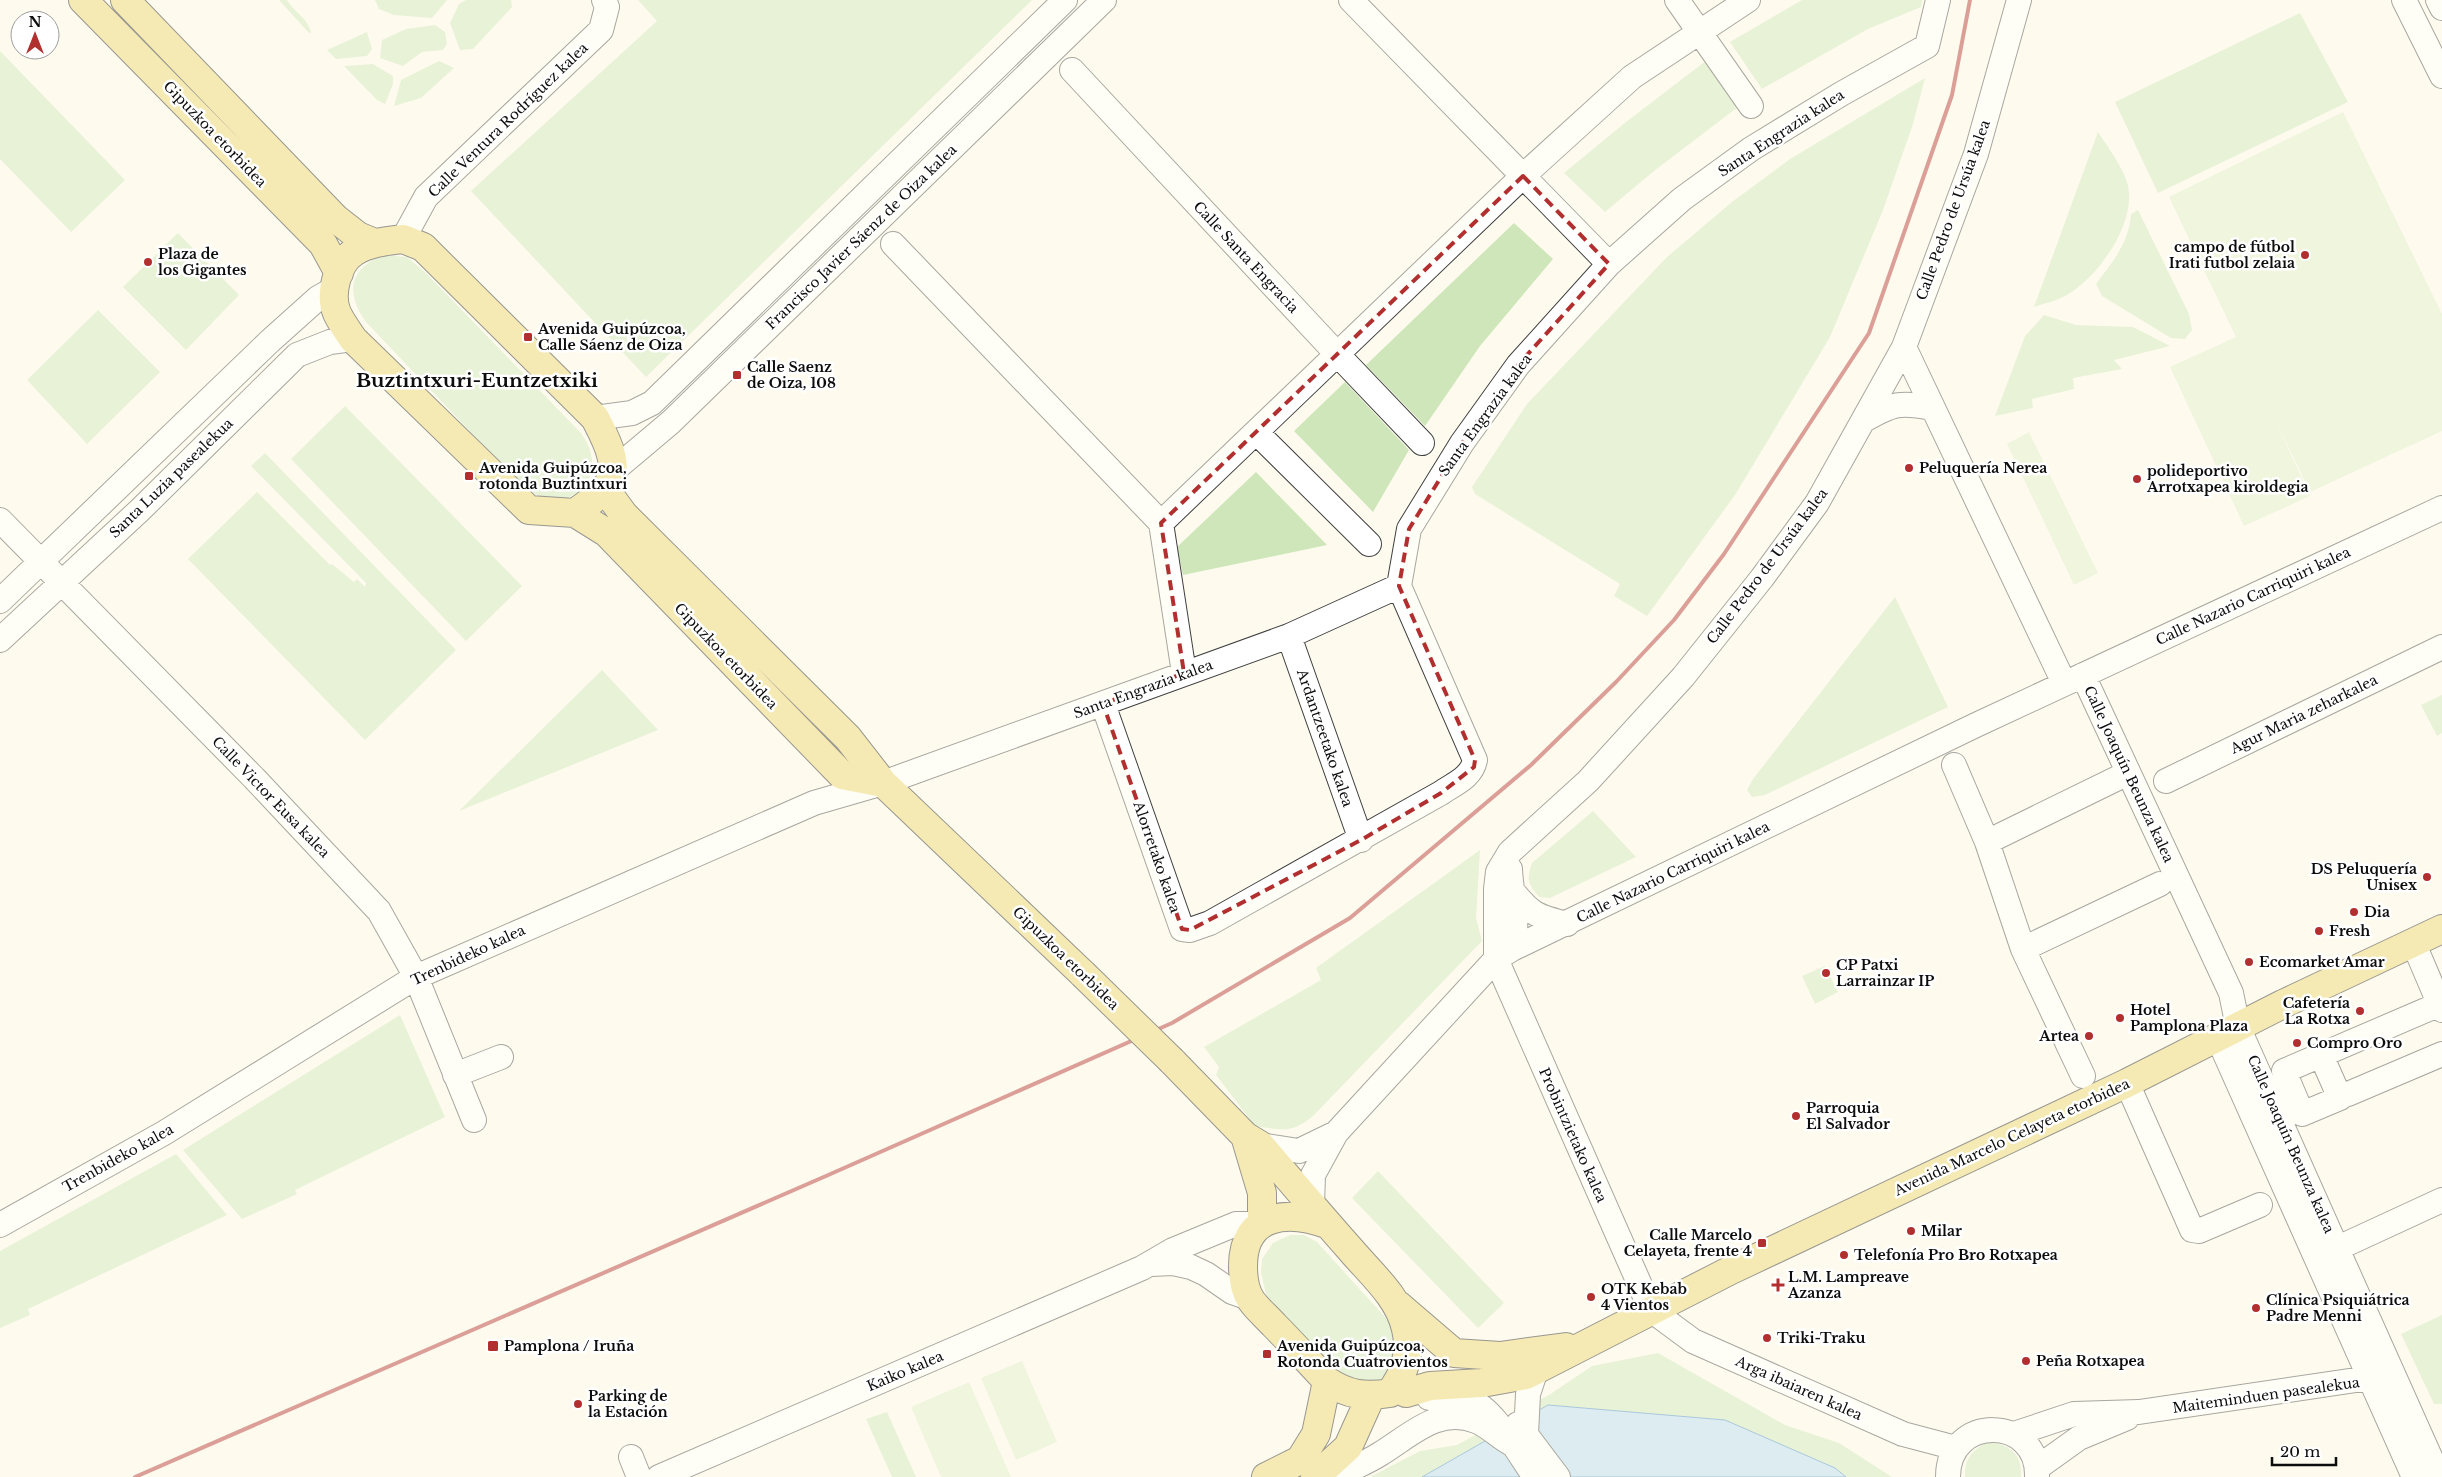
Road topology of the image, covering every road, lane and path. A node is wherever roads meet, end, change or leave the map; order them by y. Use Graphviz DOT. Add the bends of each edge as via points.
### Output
graph roads {
  1 [pos="83,0"];
  2 [pos="125,0"];
  3 [pos="604,0"];
  4 [pos="1065,0"];
  5 [pos="1104,0"];
  6 [pos="1351,0"];
  7 [pos="1677,0"];
  8 [pos="1748,0"];
  9 [pos="1938,0"];
  10 [pos="2019,0"];
  11 [pos="2404,0"];
  12 [pos="2438,0"];
  13 [pos="2442,8"];
  14 [pos="1699,31"];
  15 [pos="1072,70"];
  16 [pos="2442,76"];
  17 [pos="1751,106"];
  18 [pos="1523,176"];
  19 [pos="402,239"];
  20 [pos="375,243"];
  21 [pos="893,244"];
  22 [pos="1609,264"];
  23 [pos="336,281"];
  24 [pos="353,339"];
  25 [pos="1904,347"];
  26 [pos="1337,354"];
  27 [pos="1933,408"];
  28 [pos="595,418"];
  29 [pos="1864,420"];
  30 [pos="1256,432"];
  31 [pos="1422,443"];
  32 [pos="609,480"];
  33 [pos="2442,508"];
  34 [pos="575,513"];
  35 [pos="0,520"];
  36 [pos="1161,523"];
  37 [pos="1369,544"];
  38 [pos="42,561"];
  39 [pos="62,581"];
  40 [pos="1399,586"];
  41 [pos="0,601"];
  42 [pos="1289,636"];
  43 [pos="0,640"];
  44 [pos="2442,647"];
  45 [pos="1184,673"];
  46 [pos="2074,679"];
  47 [pos="1103,704"];
  48 [pos="1954,764"];
  49 [pos="2128,773"];
  50 [pos="2166,782"];
  51 [pos="884,783"];
  52 [pos="1360,840"];
  53 [pos="1987,842"];
  54 [pos="1510,852"];
  55 [pos="2160,884"];
  56 [pos="1511,889"];
  57 [pos="1567,924"];
  58 [pos="2442,928"];
  59 [pos="2413,942"];
  60 [pos="2024,949"];
  61 [pos="1504,954"];
  62 [pos="416,977"];
  63 [pos="2441,1007"];
  64 [pos="2228,1032"];
  65 [pos="2442,1054"];
  66 [pos="2321,1055"];
  67 [pos="501,1057"];
  68 [pos="456,1075"];
  69 [pos="2083,1076"];
  70 [pos="2127,1083"];
  71 [pos="2348,1094"];
  72 [pos="474,1120"];
  73 [pos="1336,1133"];
  74 [pos="1252,1141"];
  75 [pos="2442,1200"];
  76 [pos="2260,1205"];
  77 [pos="1321,1216"];
  78 [pos="1260,1223"];
  79 [pos="0,1224"];
  80 [pos="2338,1248"];
  81 [pos="1151,1264"];
  82 [pos="1250,1298"];
  83 [pos="1398,1306"];
  84 [pos="1651,1310"];
  85 [pos="1582,1345"];
  86 [pos="1454,1354"];
  87 [pos="1536,1370"];
  88 [pos="2392,1374"];
  89 [pos="2369,1380"];
  90 [pos="1327,1381"];
  91 [pos="1389,1394"];
  92 [pos="1487,1396"];
  93 [pos="2139,1412"];
  94 [pos="2014,1434"];
  95 [pos="1520,1440"];
  96 [pos="1956,1448"];
  97 [pos="2037,1473"];
  98 [pos="659,1477"];
  99 [pos="1266,1477"];
  100 [pos="1315,1477"];
  101 [pos="1336,1477"];
  102 [pos="1535,1477"];
  103 [pos="1558,1477"];
  104 [pos="1948,1477"];
  105 [pos="2414,1477"];
  106 [pos="2439,1477"];
  1 -- 23 [label="main road, Gipuzkoa etorbidea" via="323,244"];
  2 -- 20 [label="main road, Gipuzkoa etorbidea" via="335,218 358,236"];
  3 -- 19 [label="street, Calle Ventura Rodríguez kalea" via="607,8 601,30 426,197"];
  4 -- 28 [label="street, Francisco Javier Sáenz de Oiza kalea" via="652,404 632,413"];
  5 -- 32 [label="street, Francisco Javier Sáenz de Oiza kalea"];
  6 -- 18 [label="street"];
  7 -- 14 [label="street"];
  8 -- 14 [label="street"];
  9 -- 22 [label="street, Santa Engrazia kalea" via="1927,46 1751,149 1682,199"];
  10 -- 25 [label="street, Calle Pedro de Ursúa kalea" via="1976,154"];
  11 -- 16 [label="street"];
  12 -- 13 [label="street"];
  14 -- 17 [label="street"];
  14 -- 18 [label="street" via="1632,77"];
  15 -- 26 [label="street, Calle Santa Engracia"];
  18 -- 22 [label="street"];
  18 -- 26 [label="street"];
  19 -- 20 [label="main road"];
  19 -- 28 [label="main road" via="423,247"];
  20 -- 23 [label="main road" via="352,253"];
  21 -- 36 [label="street"];
  22 -- 40 [label="street, Santa Engrazia kalea" via="1518,365 1462,443 1409,529"];
  23 -- 24 [label="main road, Gipuzkoa etorbidea" via="336,312"];
  23 -- 38 [label="street"];
  24 -- 34 [label="main road, Gipuzkoa etorbidea" via="529,510"];
  24 -- 39 [label="street, Santa Luzia pasealekua" via="330,342 297,355 140,510"];
  25 -- 27 [label="street"];
  25 -- 29 [label="street, Calle Pedro de Ursúa kalea"];
  26 -- 30 [label="street"];
  26 -- 31 [label="street, Calle Santa Engracia"];
  27 -- 29 [label="street" via="1890,405"];
  27 -- 46 [label="street"];
  28 -- 32 [label="main road" via="608,442"];
  29 -- 54 [label="street, Calle Pedro de Ursúa kalea" via="1817,503 1683,677 1588,782"];
  30 -- 36 [label="street"];
  30 -- 37 [label="street"];
  32 -- 34 [label="main road"];
  32 -- 51 [label="main road, Gipuzkoa etorbidea" via="624,515 848,738"];
  33 -- 46 [label="street, Calle Nazario Carriquiri kalea"];
  34 -- 51 [label="main road, Gipuzkoa etorbidea" via="606,532 842,775"];
  35 -- 38 [label="street, Calle Victor Eusa kalea"];
  36 -- 45 [label="street"];
  38 -- 39 [label="street, Calle Victor Eusa kalea"];
  38 -- 41 [label="street"];
  39 -- 43 [label="street, Santa Luzia pasealekua"];
  39 -- 62 [label="street, Calle Victor Eusa kalea" via="379,911"];
  40 -- 42 [label="street, Santa Engrazia kalea"];
  40 -- 52 [label="street" via="1475,760 1474,767 1466,776"];
  42 -- 45 [label="street, Santa Engrazia kalea"];
  42 -- 52 [label="street, Ardantzeetako kalea"];
  44 -- 50 [label="street, Agur Maria zeharkalea"];
  45 -- 47 [label="street, Santa Engrazia kalea"];
  46 -- 49 [label="street, Calle Joaquín Beunza kalea"];
  46 -- 57 [label="street, Calle Nazario Carriquiri kalea"];
  47 -- 51 [label="street, Santa Engrazia kalea"];
  47 -- 52 [label="street, Alorretako kalea" via="1182,929 1190,930 1210,923"];
  48 -- 53 [label="street"];
  49 -- 53 [label="street"];
  49 -- 64 [label="street, Calle Joaquín Beunza kalea" via="2231,993"];
  51 -- 62 [label="street, Trenbideko kalea" via="814,803"];
  51 -- 74 [label="main road, Gipuzkoa etorbidea, bridge"];
  53 -- 60 [label="street"];
  54 -- 56 [label="street"];
  54 -- 61 [label="street, Calle Pedro de Ursúa kalea" via="1498,872 1496,889"];
  55 -- 60 [label="street"];
  56 -- 57 [label="street" via="1528,910"];
  56 -- 61 [label="street" via="1515,940"];
  57 -- 61 [label="street, Calle Nazario Carriquiri kalea"];
  58 -- 59 [label="main road, Avenida Marcelo Celayeta etorbidea"];
  59 -- 63 [label="street"];
  59 -- 64 [label="main road, Avenida Marcelo Celayeta etorbidea"];
  60 -- 69 [label="street"];
  61 -- 73 [label="street, Calle Nazario Carriquiri kalea"];
  61 -- 84 [label="street, Probintzietako kalea"];
  62 -- 68 [label="street, Calle Victor Eusa kalea"];
  62 -- 79 [label="street, Trenbideko kalea" via="164,1133"];
  63 -- 66 [label="street"];
  64 -- 70 [label="main road, Avenida Marcelo Celayeta etorbidea"];
  64 -- 80 [label="street, Calle Joaquín Beunza kalea"];
  64 -- 89 [label="street, Calle Joaquín Beunza kalea"];
  65 -- 71 [label="street"];
  67 -- 68 [label="street"];
  68 -- 72 [label="street, Calle Victor Eusa kalea"];
  70 -- 76 [label="street" via="2192,1230 2199,1231"];
  70 -- 84 [label="main road, Avenida Marcelo Celayeta etorbidea"];
  73 -- 74 [label="street, Calle Nazario Carriquiri kalea" via="1298,1151"];
  73 -- 77 [label="street, Calle Nazario Carriquiri kalea" via="1313,1175"];
  74 -- 77 [label="main road, Gipuzkoa etorbidea"];
  74 -- 78 [label="main road, Gipuzkoa etorbidea" via="1262,1193"];
  75 -- 80 [label="street"];
  77 -- 78 [label="main road" via="1278,1218"];
  77 -- 83 [label="main road, Gipuzkoa etorbidea"];
  78 -- 81 [label="street, Kaiko kalea" via="1236,1224 1173,1250"];
  78 -- 82 [label="main road" via="1247,1242 1243,1258"];
  80 -- 88 [label="street, Calle Joaquín Beunza kalea"];
  81 -- 82 [label="street, Kaiko kalea" via="1173,1263 1191,1267 1232,1292"];
  81 -- 98 [label="street, Kaiko kalea"];
  82 -- 90 [label="main road"];
  83 -- 86 [label="main road"];
  83 -- 91 [label="main road" via="1409,1345 1406,1365"];
  84 -- 85 [label="main road, Avenida Marcelo Celayeta etorbidea"];
  84 -- 96 [label="street, Arga ibaiaren kalea" via="1692,1341 1903,1434"];
  85 -- 86 [label="main road, Avenida Marcelo Celayeta etorbidea" via="1500,1356"];
  85 -- 87 [label="main road, Avenida Marcelo Celayeta etorbidea"];
  86 -- 92 [label="street"];
  87 -- 92 [label="main road, Avenida Marcelo Celayeta etorbidea"];
  87 -- 95 [label="street"];
  88 -- 89 [label="street, Maiteminduen pasealekua"];
  88 -- 106 [label="street, Calle Joaquín Beunza kalea"];
  89 -- 93 [label="street, Maiteminduen pasealekua"];
  89 -- 105 [label="street, Calle Joaquín Beunza kalea"];
  90 -- 91 [label="main road" via="1354,1395"];
  90 -- 99 [label="main road" via="1316,1434 1300,1460"];
  91 -- 92 [label="main road" via="1430,1386"];
  91 -- 100 [label="main road" via="1348,1446"];
  92 -- 95 [label="street"];
  93 -- 94 [label="street, Maiteminduen pasealekua" via="2074,1414"];
  93 -- 97 [label="street, Maiteminduen pasealekua" via="2079,1438"];
  94 -- 96 [label="street" via="2001,1430 1976,1432"];
  94 -- 97 [label="street" via="2033,1455"];
  95 -- 101 [label="street" via="1502,1440 1490,1428 1476,1421 1446,1417 1427,1422 1380,1454"];
  95 -- 102 [label="street"];
  95 -- 103 [label="street"];
  96 -- 104 [label="street"];
}
